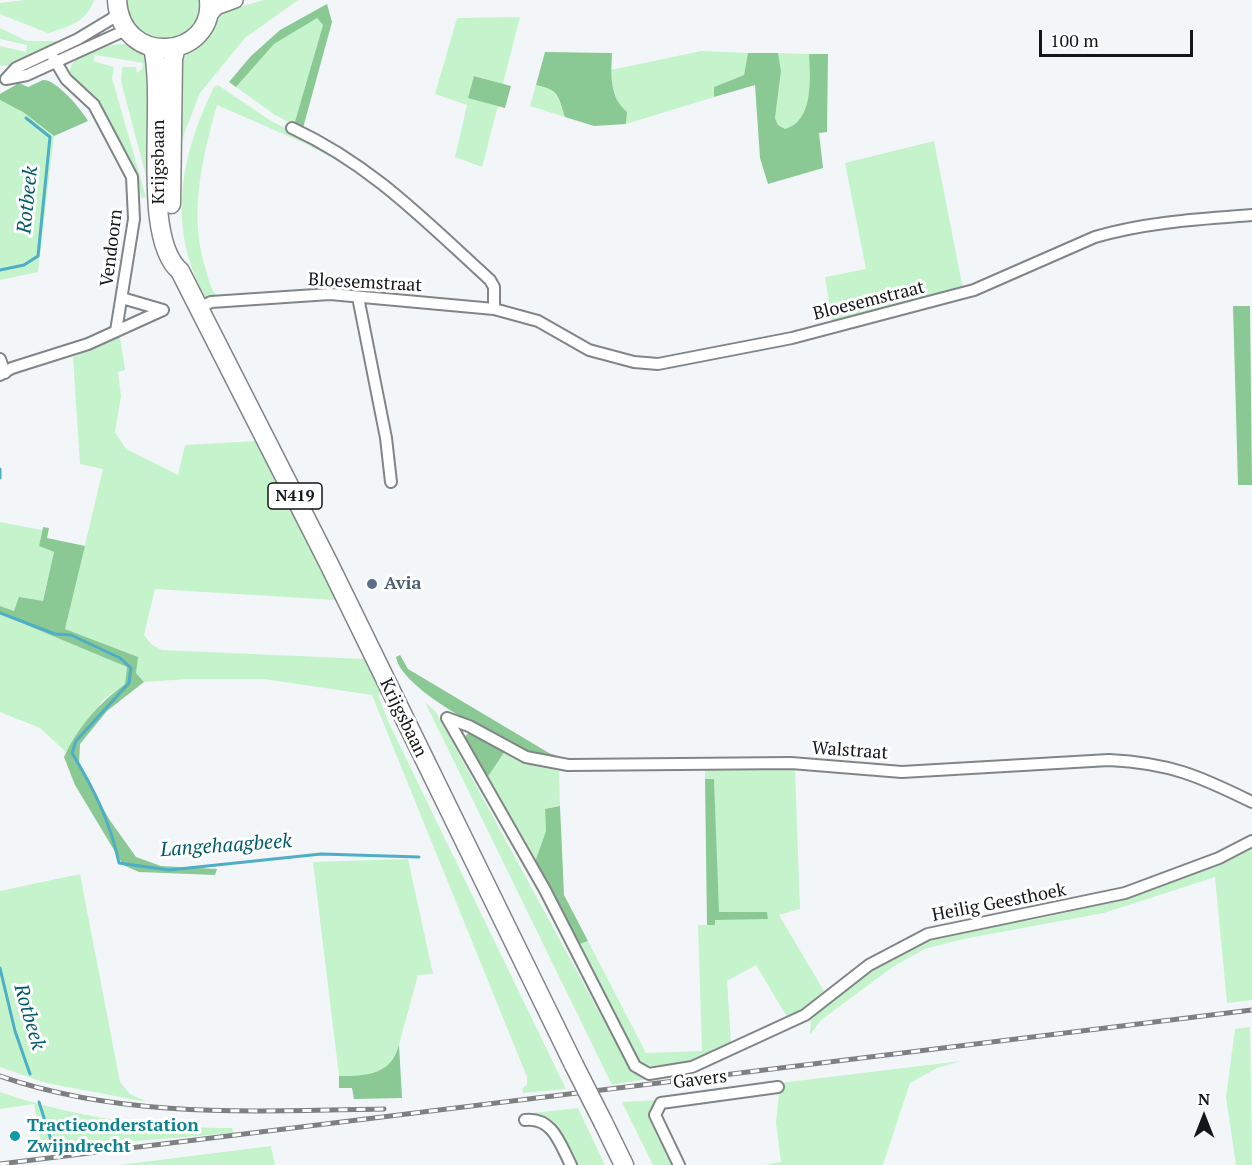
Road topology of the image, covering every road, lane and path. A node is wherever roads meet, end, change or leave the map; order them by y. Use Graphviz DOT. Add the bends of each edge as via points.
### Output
graph roads {
  1 [pos="235,0"];
  2 [pos="208,9"];
  3 [pos="120,15"];
  4 [pos="176,47"];
  5 [pos="153,48"];
  6 [pos="53,57"];
  7 [pos="292,128"];
  8 [pos="135,201"];
  9 [pos="1252,215"];
  10 [pos="180,271"];
  11 [pos="358,297"];
  12 [pos="122,298"];
  13 [pos="199,308"];
  14 [pos="494,309"];
  15 [pos="116,331"];
  16 [pos="0,359"];
  17 [pos="2,374"];
  18 [pos="391,482"];
  19 [pos="1252,802"];
  20 [pos="1252,841"];
  21 [pos="635,1066"];
  22 [pos="778,1087"];
  23 [pos="525,1120"];
  24 [pos="571,1165"];
  25 [pos="624,1165"];
  26 [pos="679,1165"];
  1 -- 2 [label="main road"];
  2 -- 4 [label="main road" via="195,36"];
  3 -- 5 [label="main road" via="143,44"];
  3 -- 6 [label="street"];
  3 -- 6 [label="street"];
  4 -- 5 [label="main road"];
  4 -- 10 [label="main road, Krijgsbaan / N419" via="171,201 172,234"];
  5 -- 10 [label="main road, Krijgsbaan / N419" via="158,72 160,229 173,265"];
  6 -- 8 [label="street, Krijgsbaan" via="66,79 94,105 132,177"];
  7 -- 14 [label="street" via="326,144 385,184 490,280 496,299"];
  8 -- 12 [label="street, Vendoorn"];
  9 -- 14 [label="street, Bloesemstraat" via="1116,231 974,290 792,338 658,364 589,350 538,321"];
  10 -- 13 [label="main road, Krijgsbaan / N419"];
  11 -- 13 [label="street, Bloesemstraat" via="312,295 211,303"];
  11 -- 14 [label="street, Bloesemstraat"];
  11 -- 18 [label="street"];
  12 -- 15 [label="street, Vendoorn"];
  12 -- 15 [label="street, Vendoorn" via="163,310"];
  13 -- 25 [label="main road, Krijgsbaan / N419, bridge"];
  15 -- 17 [label="street, Vendoorn"];
  16 -- 17 [label="street"];
  19 -- 21 [label="street, Walstraat" via="1202,778 1165,765 1136,761 902,771 791,763 568,765 526,757 477,729 447,718 545,890"];
  20 -- 21 [label="street, Heilig Geesthoek" via="1219,858 1125,893 928,934 869,965 805,1015 692,1067 649,1074"];
  22 -- 26 [label="street, Gavers" via="661,1103 655,1115"];
  23 -- 24 [label="street" via="538,1119 550,1127"];
}
